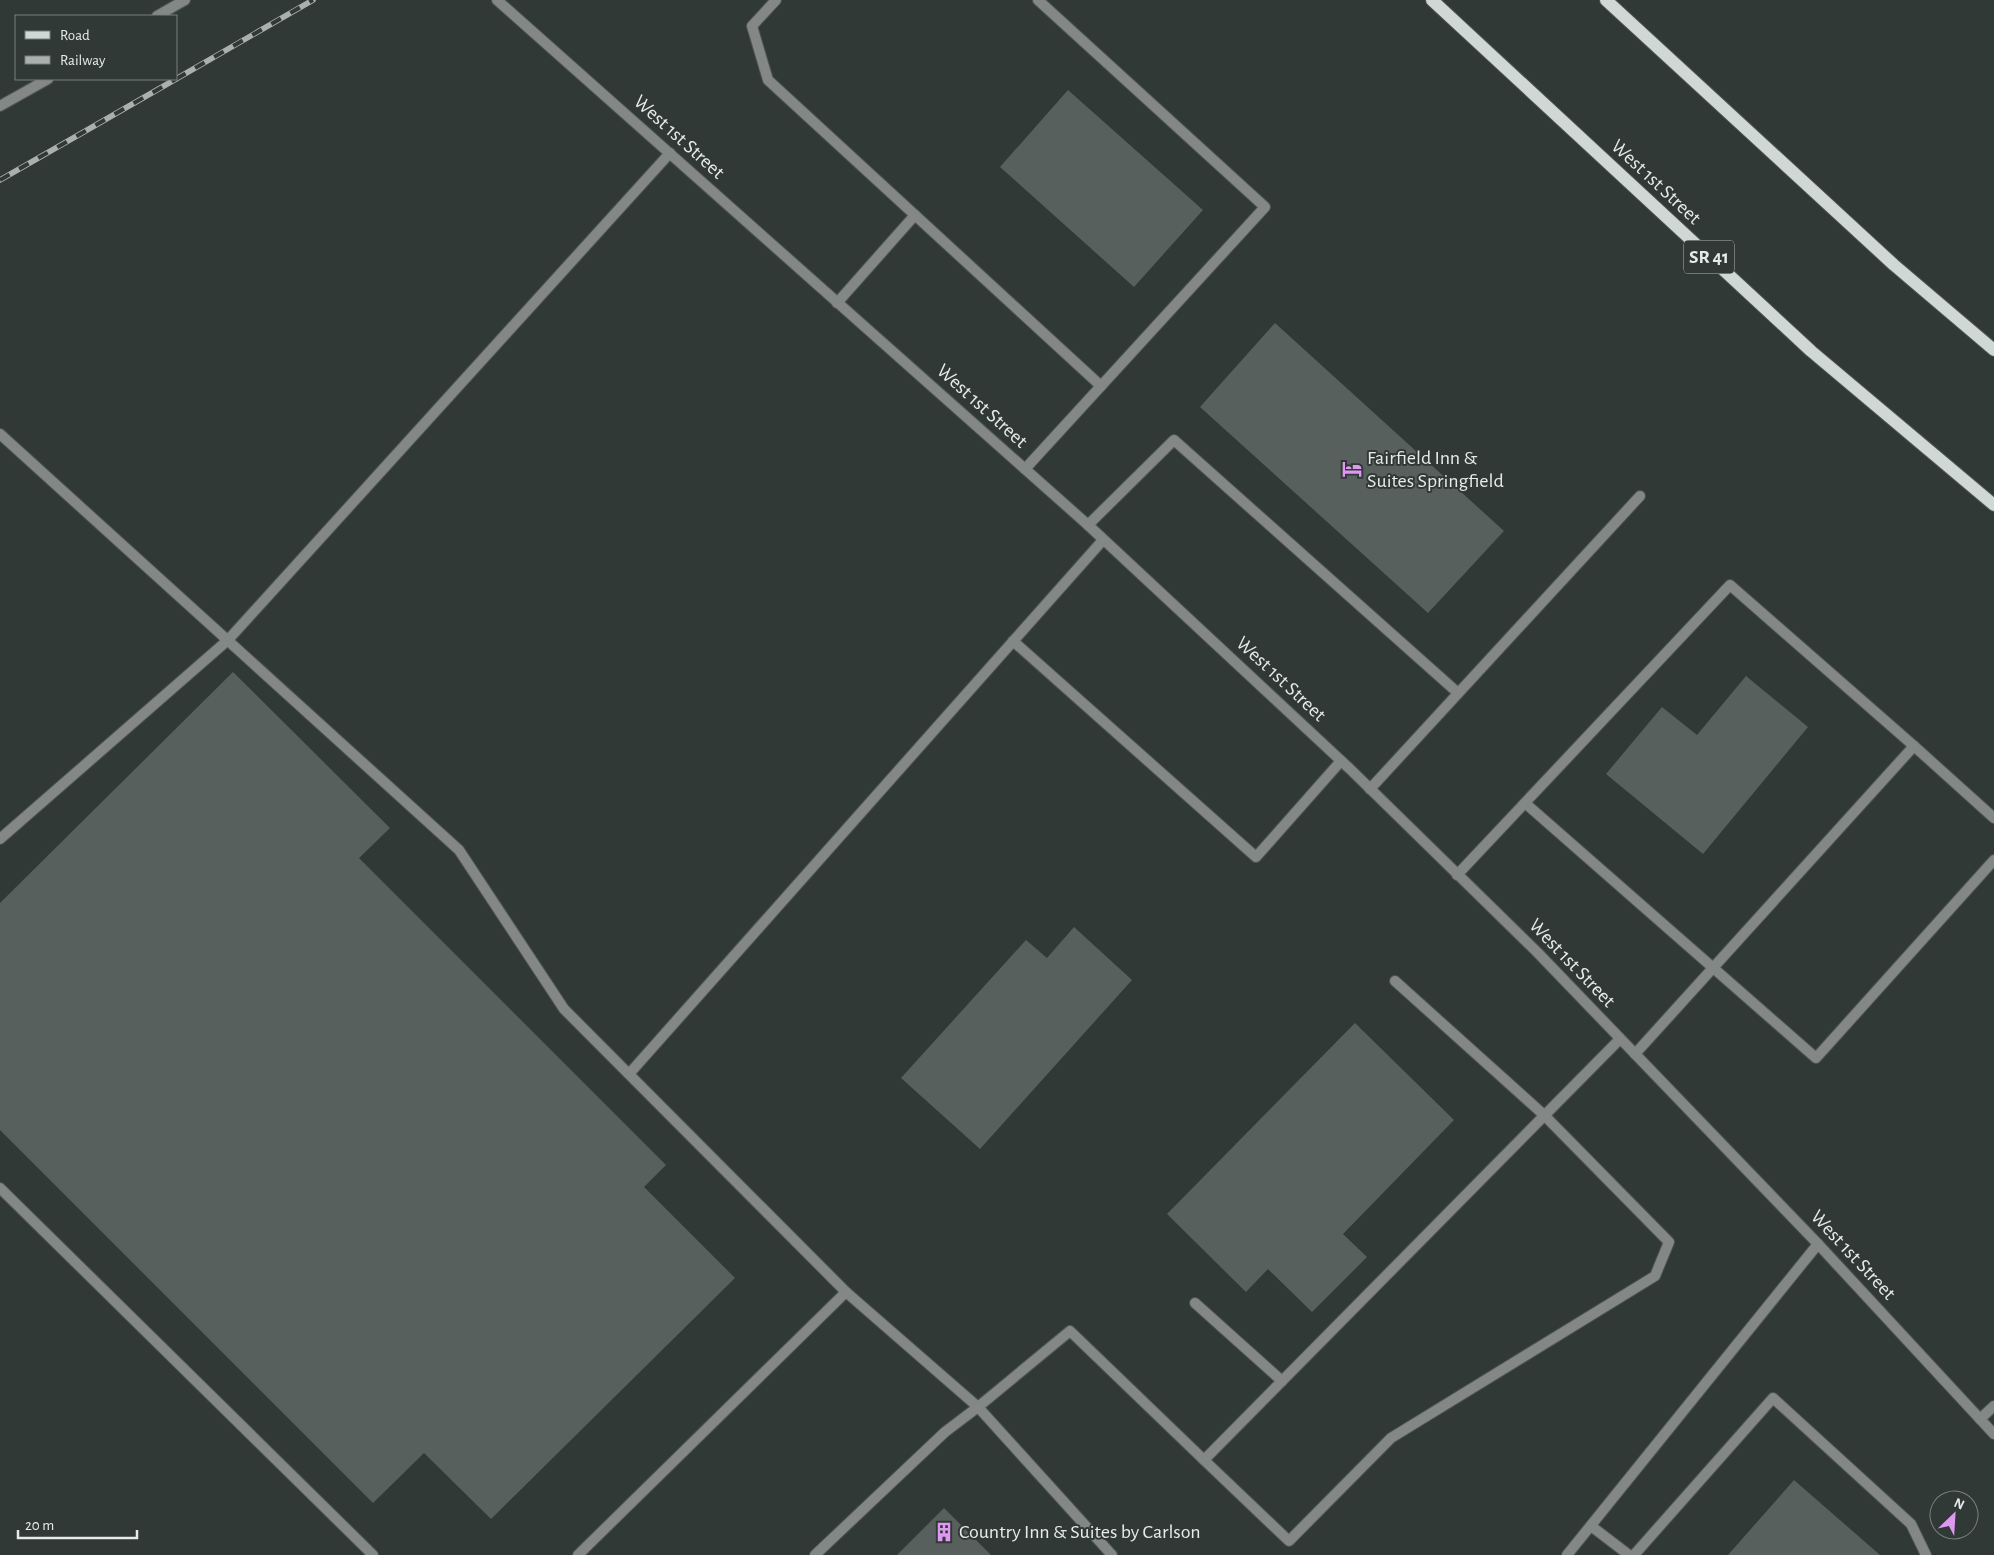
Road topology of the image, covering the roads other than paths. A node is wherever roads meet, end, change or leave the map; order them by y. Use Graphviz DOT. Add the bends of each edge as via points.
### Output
graph roads {
  1 [pos="185,0"];
  2 [pos="497,0"];
  3 [pos="776,0"];
  4 [pos="1038,0"];
  5 [pos="1432,0"];
  6 [pos="1606,0"];
  7 [pos="159,15"];
  8 [pos="46,80"];
  9 [pos="0,106"];
  10 [pos="670,154"];
  11 [pos="915,215"];
  12 [pos="837,302"];
  13 [pos="1994,350"];
  14 [pos="1101,386"];
  15 [pos="0,434"];
  16 [pos="1025,469"];
  17 [pos="1640,496"];
  18 [pos="1994,505"];
  19 [pos="1088,525"];
  20 [pos="1103,540"];
  21 [pos="228,640"];
  22 [pos="1013,641"];
  23 [pos="1458,693"];
  24 [pos="1914,746"];
  25 [pos="1341,761"];
  26 [pos="1370,789"];
  27 [pos="1525,803"];
  28 [pos="1994,818"];
  29 [pos="0,839"];
  30 [pos="1994,860"];
  31 [pos="1458,875"];
  32 [pos="1713,968"];
  33 [pos="1395,981"];
  34 [pos="1620,1039"];
  35 [pos="1635,1054"];
  36 [pos="629,1074"];
  37 [pos="1544,1115"];
  38 [pos="0,1188"];
  39 [pos="1818,1244"];
  40 [pos="846,1292"];
  41 [pos="1195,1303"];
  42 [pos="1282,1381"];
  43 [pos="1994,1406"];
  44 [pos="978,1407"];
  45 [pos="1980,1419"];
  46 [pos="1994,1434"];
  47 [pos="1204,1460"];
  48 [pos="1590,1526"];
  49 [pos="373,1555"];
  50 [pos="578,1555"];
  51 [pos="815,1555"];
  52 [pos="1112,1555"];
  53 [pos="1567,1555"];
  54 [pos="1629,1555"];
  55 [pos="1634,1555"];
  56 [pos="1926,1555"];
  1 -- 7 [label="street"];
  2 -- 10 [label="street, West 1st Street"];
  3 -- 11 [label="street" via="752,26 768,80"];
  4 -- 14 [label="street" via="1264,207"];
  5 -- 18 [label="main road, West 1st Street / SR 41" via="1811,351"];
  6 -- 13 [label="main road" via="1894,265"];
  8 -- 9 [label="street"];
  10 -- 12 [label="street, West 1st Street"];
  10 -- 21 [label="street"];
  11 -- 12 [label="street"];
  11 -- 14 [label="street"];
  12 -- 16 [label="street, West 1st Street"];
  14 -- 16 [label="street"];
  15 -- 21 [label="street"];
  16 -- 19 [label="street, West 1st Street"];
  17 -- 23 [label="street"];
  19 -- 20 [label="street, West 1st Street"];
  19 -- 23 [label="street" via="1174,440"];
  20 -- 22 [label="street"];
  20 -- 25 [label="street, West 1st Street"];
  21 -- 29 [label="street"];
  21 -- 36 [label="street" via="459,850 564,1009"];
  22 -- 25 [label="street" via="1256,857"];
  22 -- 36 [label="street"];
  23 -- 26 [label="street"];
  24 -- 27 [label="street" via="1730,584"];
  24 -- 28 [label="street"];
  24 -- 32 [label="street"];
  25 -- 26 [label="street, West 1st Street"];
  26 -- 31 [label="street, West 1st Street"];
  27 -- 31 [label="street"];
  27 -- 32 [label="street"];
  30 -- 32 [label="street" via="1816,1058"];
  31 -- 34 [label="street, West 1st Street"];
  32 -- 35 [label="street"];
  33 -- 37 [label="street"];
  34 -- 35 [label="street, West 1st Street"];
  34 -- 37 [label="street"];
  35 -- 39 [label="street, West 1st Street"];
  36 -- 40 [label="street"];
  37 -- 42 [label="street"];
  37 -- 47 [label="street" via="1669,1242 1655,1276 1391,1438 1289,1541"];
  38 -- 49 [label="street"];
  39 -- 45 [label="street, West 1st Street"];
  39 -- 48 [label="street"];
  40 -- 44 [label="street"];
  40 -- 50 [label="street"];
  41 -- 42 [label="street"];
  42 -- 47 [label="street"];
  43 -- 45 [label="street"];
  44 -- 47 [label="street" via="1070,1331"];
  44 -- 51 [label="street" via="945,1432"];
  44 -- 52 [label="street"];
  45 -- 46 [label="street, West 1st Street"];
  48 -- 53 [label="street"];
  48 -- 54 [label="street"];
  55 -- 56 [label="street" via="1773,1398 1911,1524"];
}
